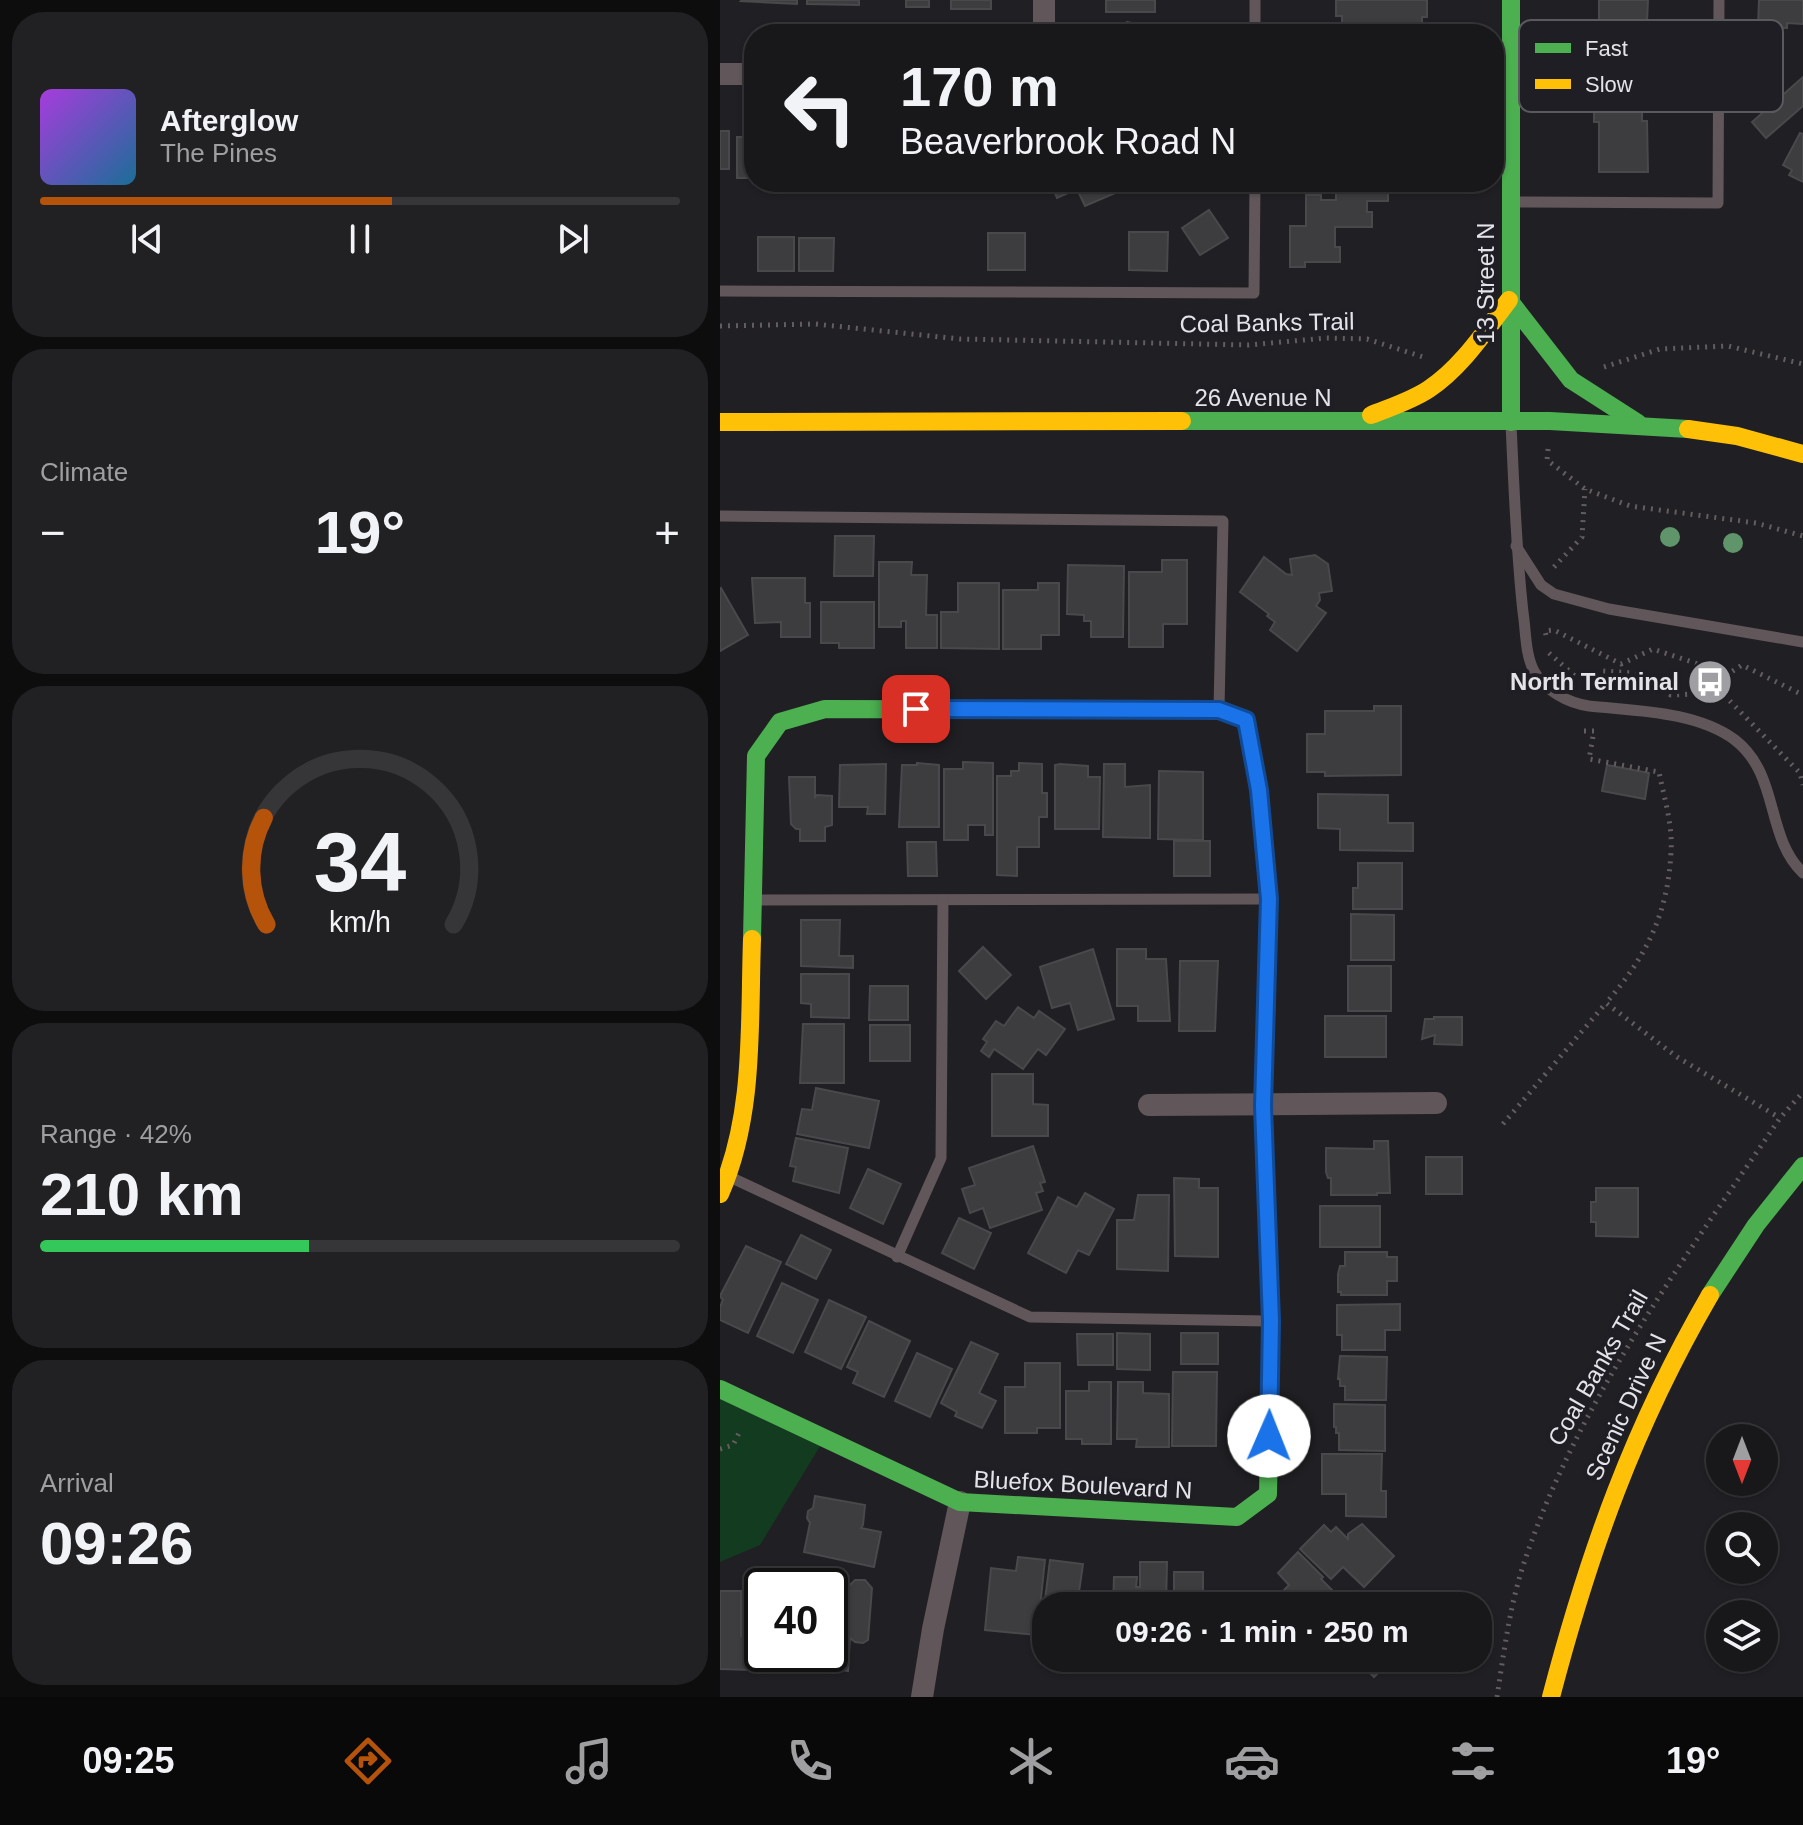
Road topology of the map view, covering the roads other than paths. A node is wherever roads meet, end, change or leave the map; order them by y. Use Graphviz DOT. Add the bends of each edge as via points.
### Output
graph roads {
  1 [pos="1044,0"];
  2 [pos="1255,0"];
  3 [pos="1511,0"];
  4 [pos="1719,0"];
  5 [pos="1719,20"];
  6 [pos="1044,24"];
  7 [pos="1255,24"];
  8 [pos="720,74"];
  9 [pos="744,74"];
  10 [pos="1718,112"];
  11 [pos="1255,192"];
  12 [pos="1510,202"];
  13 [pos="720,291"];
  14 [pos="1509,300"];
  15 [pos="720,422"];
  16 [pos="1353,422"];
  17 [pos="1511,422"];
  18 [pos="1643,425"];
  19 [pos="1803,454"];
  20 [pos="720,516"];
  21 [pos="1516,545"];
  22 [pos="1803,642"];
  23 [pos="1219,710"];
  24 [pos="1803,873"];
  25 [pos="1269,899"];
  26 [pos="753,900"];
  27 [pos="943,900"];
  28 [pos="1436,1103"];
  29 [pos="1149,1105"];
  30 [pos="1263,1106"];
  31 [pos="1803,1166"];
  32 [pos="724,1174"];
  33 [pos="720,1194"];
  34 [pos="897,1257"];
  35 [pos="1271,1321"];
  36 [pos="720,1389"];
  37 [pos="960,1502"];
  38 [pos="922,1697"];
  39 [pos="1551,1697"];
  1 -- 6 [label="street"];
  2 -- 7 [label="lane"];
  3 -- 12 [label="street, 13 Street N"];
  4 -- 5 [label="lane"];
  8 -- 9 [label="street"];
  10 -- 12 [label="lane" via="1718,203"];
  11 -- 13 [label="lane" via="1254,293"];
  12 -- 14 [label="street, 13 Street N"];
  14 -- 16 [label="street" via="1437,384"];
  14 -- 17 [label="street, 13 Street N"];
  14 -- 18 [label="street" via="1571,380"];
  15 -- 16 [label="street, 26 Avenue N"];
  16 -- 17 [label="street, 26 Avenue N"];
  17 -- 18 [label="street, 26 Avenue N"];
  17 -- 21 [label="lane"];
  18 -- 19 [label="street, 26 Avenue N" via="1737,436"];
  20 -- 23 [label="lane" via="1223,521"];
  21 -- 22 [label="lane" via="1541,585 1554,594 1609,609"];
  21 -- 24 [label="lane" via="1529,652 1542,682 1576,703 1654,711 1734,740 1761,772 1781,837"];
  23 -- 25 [label="street" via="1246,720"];
  23 -- 26 [label="street" via="825,709 780,722 756,756"];
  25 -- 27 [label="lane"];
  25 -- 30 [label="street"];
  26 -- 27 [label="lane"];
  26 -- 32 [label="street" via="748,1085"];
  27 -- 34 [label="lane" via="941,1158"];
  28 -- 30 [label="street"];
  29 -- 30 [label="street"];
  30 -- 35 [label="street"];
  31 -- 39 [label="street, Scenic Drive N" via="1728,1266 1669,1364 1621,1469 1589,1557"];
  32 -- 33 [label="street"];
  32 -- 34 [label="lane"];
  34 -- 35 [label="lane" via="1030,1317"];
  35 -- 37 [label="street, Bluefox Boulevard N" via="1268,1494 1237,1517"];
  36 -- 37 [label="street, Bluefox Boulevard N"];
  37 -- 38 [label="street"];
}
